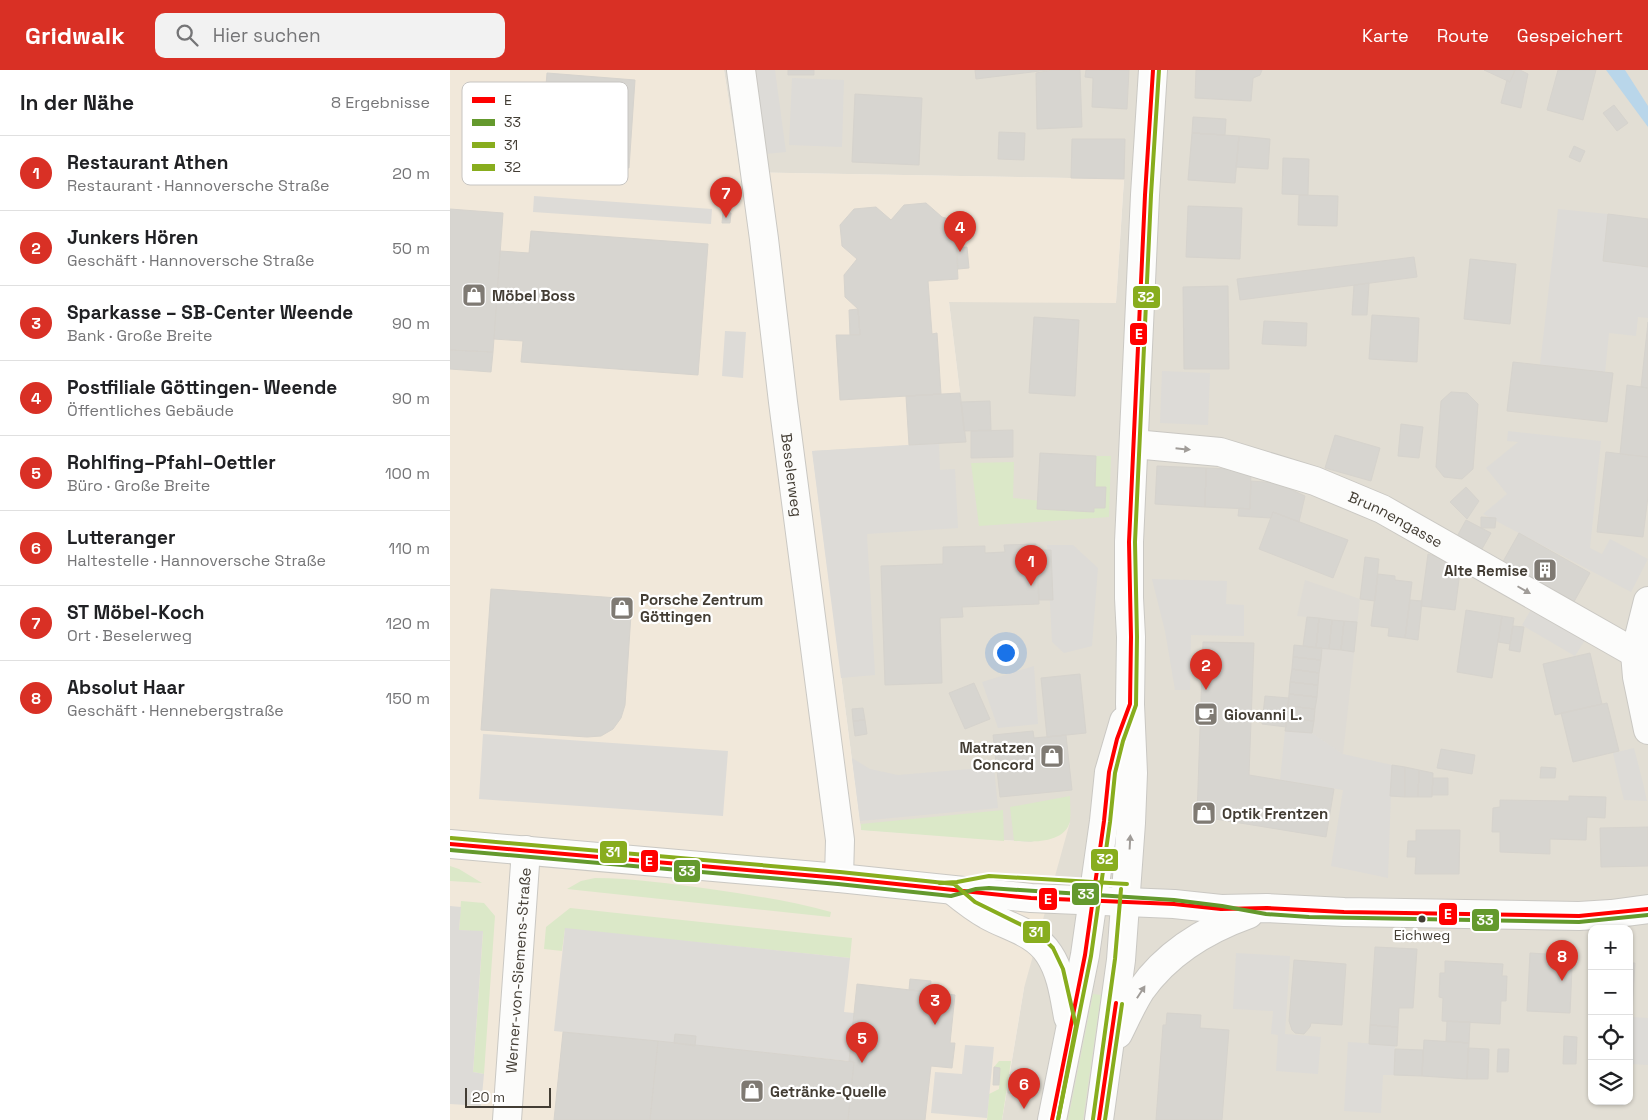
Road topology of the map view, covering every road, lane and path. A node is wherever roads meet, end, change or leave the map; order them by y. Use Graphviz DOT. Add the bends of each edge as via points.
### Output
graph roads {
  1 [pos="741,70"];
  2 [pos="1153,70"];
  3 [pos="1134,444"];
  4 [pos="1648,601"];
  5 [pos="1635,653"];
  6 [pos="1130,704"];
  7 [pos="1648,730"];
  8 [pos="450,844"];
  9 [pos="526,850"];
  10 [pos="839,878"];
  11 [pos="952,890"];
  12 [pos="1093,895"];
  13 [pos="1127,896"];
  14 [pos="1267,908"];
  15 [pos="1648,909"];
  16 [pos="1070,1026"];
  17 [pos="1110,1050"];
  18 [pos="507,1120"];
  19 [pos="1052,1120"];
  20 [pos="1099,1120"];
  1 -- 10 [label="street, Beselerweg" via="840,840"];
  2 -- 3 [label="street"];
  3 -- 5 [label="street, Brunnengasse, one-way" via="1220,452 1323,484 1382,509"];
  3 -- 6 [label="street" via="1129,542"];
  4 -- 5 [label="street"];
  5 -- 7 [label="street"];
  6 -- 12 [label="street" via="1109,772"];
  13 -- 6 [label="street, one-way" via="1133,773"];
  8 -- 9 [label="street"];
  9 -- 10 [label="street"];
  9 -- 18 [label="street, Werner-von-Siemens-Straße"];
  10 -- 11 [label="street"];
  11 -- 12 [label="street" via="989,882"];
  11 -- 16 [label="street" via="972,907 1042,945 1053,960"];
  12 -- 13 [label="street"];
  12 -- 16 [label="street"];
  13 -- 14 [label="street" via="1190,895"];
  13 -- 17 [label="street"];
  14 -- 15 [label="street" via="1579,916"];
  17 -- 14 [label="street, one-way" via="1141,991 1170,959 1211,929"];
  16 -- 19 [label="street"];
  17 -- 20 [label="street"];
}
